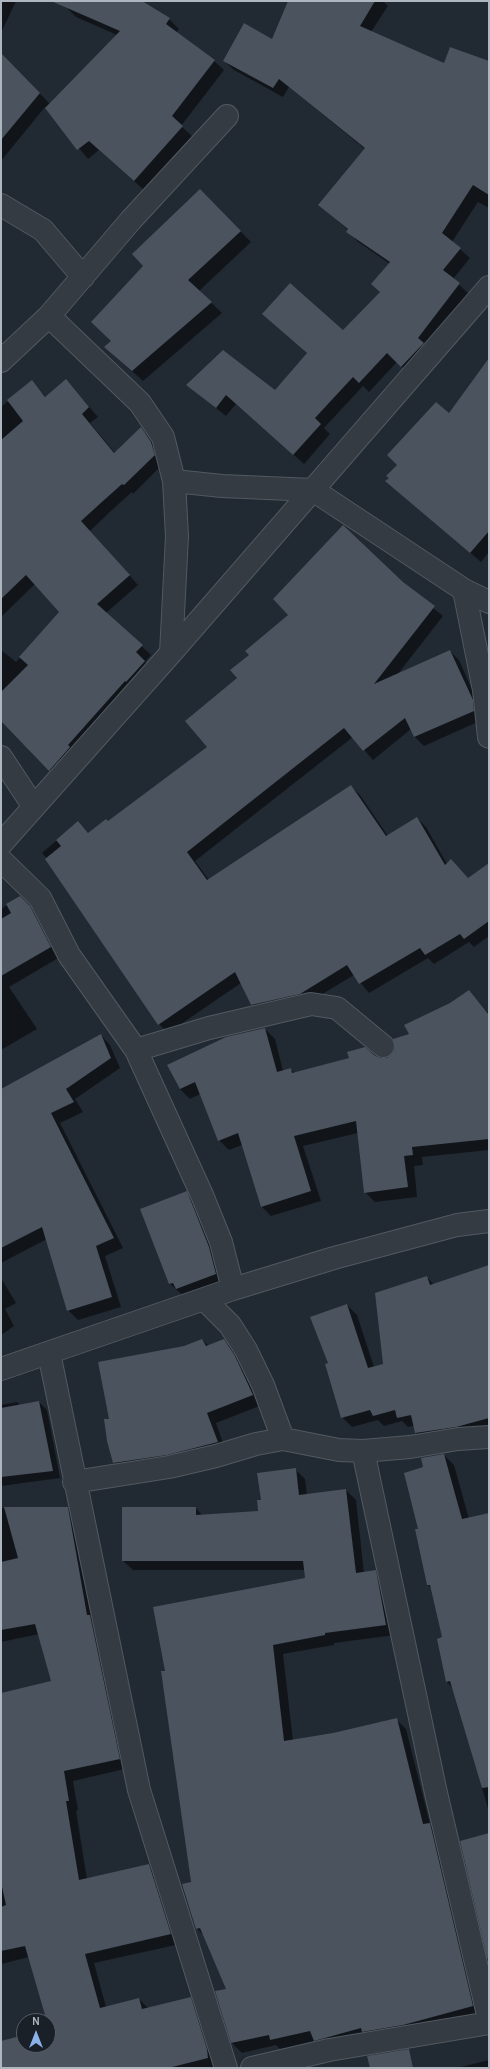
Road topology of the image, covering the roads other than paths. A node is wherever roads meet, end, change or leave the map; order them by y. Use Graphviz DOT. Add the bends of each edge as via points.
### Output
graph roads {
  1 [pos="227,116"];
  2 [pos="1,204"];
  3 [pos="83,277"];
  4 [pos="489,287"];
  5 [pos="49,316"];
  6 [pos="1,361"];
  7 [pos="174,481"];
  8 [pos="312,490"];
  9 [pos="464,590"];
  10 [pos="489,602"];
  11 [pos="171,654"];
  12 [pos="489,737"];
  13 [pos="1,757"];
  14 [pos="34,807"];
  15 [pos="1,844"];
  16 [pos="1,860"];
  17 [pos="383,1046"];
  18 [pos="136,1050"];
  19 [pos="489,1220"];
  20 [pos="233,1289"];
  21 [pos="204,1299"];
  22 [pos="49,1353"];
  23 [pos="1,1369"];
  24 [pos="489,1437"];
  25 [pos="283,1439"];
  26 [pos="363,1452"];
  27 [pos="74,1482"];
  28 [pos="489,2019"];
  29 [pos="489,2023"];
  30 [pos="226,2068"];
  31 [pos="252,2068"];
  1 -- 3 [label="street" via="131,220"];
  2 -- 3 [label="street" via="43,230"];
  3 -- 5 [label="street"];
  4 -- 8 [label="street"];
  5 -- 6 [label="street"];
  5 -- 7 [label="street" via="140,403 162,437"];
  7 -- 8 [label="street"];
  7 -- 11 [label="street" via="177,536"];
  8 -- 9 [label="street"];
  8 -- 11 [label="street"];
  9 -- 10 [label="street"];
  9 -- 12 [label="street" via="484,690"];
  11 -- 14 [label="street"];
  13 -- 14 [label="street"];
  14 -- 15 [label="street"];
  16 -- 18 [label="street" via="40,898 69,955"];
  17 -- 18 [label="street" via="337,1008 311,1004 208,1028"];
  18 -- 20 [label="street" via="221,1242"];
  19 -- 20 [label="street" via="457,1225 334,1258"];
  20 -- 21 [label="street"];
  21 -- 22 [label="street"];
  21 -- 25 [label="street" via="230,1325 246,1350 263,1385"];
  22 -- 23 [label="street"];
  22 -- 27 [label="street"];
  24 -- 26 [label="street"];
  25 -- 26 [label="street"];
  25 -- 27 [label="street" via="169,1467"];
  26 -- 28 [label="street" via="436,1793"];
  27 -- 30 [label="street" via="139,1790"];
  29 -- 31 [label="street" via="330,2050"];
}
